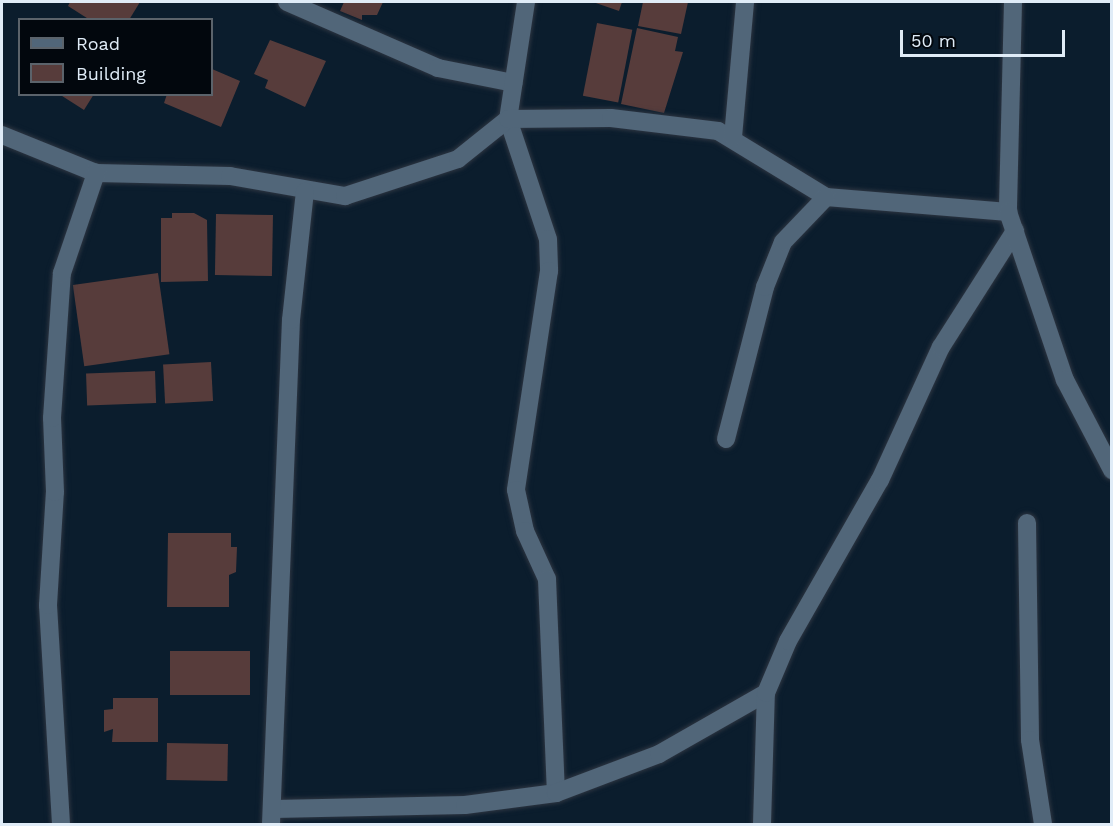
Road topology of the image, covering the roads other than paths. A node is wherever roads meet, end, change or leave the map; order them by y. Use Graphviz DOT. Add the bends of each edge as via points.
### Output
graph roads {
  1 [pos="287,2"];
  2 [pos="526,2"];
  3 [pos="745,2"];
  4 [pos="1012,2"];
  5 [pos="514,82"];
  6 [pos="508,119"];
  7 [pos="2,135"];
  8 [pos="732,137"];
  9 [pos="96,172"];
  10 [pos="305,192"];
  11 [pos="826,197"];
  12 [pos="1008,212"];
  13 [pos="1015,231"];
  14 [pos="726,439"];
  15 [pos="1112,470"];
  16 [pos="1028,523"];
  17 [pos="766,693"];
  18 [pos="556,793"];
  19 [pos="272,817"];
  20 [pos="61,825"];
  21 [pos="762,825"];
  22 [pos="1043,825"];
  1 -- 5 [label="street" via="438,68"];
  2 -- 5 [label="street"];
  3 -- 8 [label="street"];
  4 -- 12 [label="street"];
  5 -- 6 [label="street"];
  6 -- 8 [label="street" via="611,118"];
  6 -- 10 [label="street" via="458,159 379,188 345,196"];
  6 -- 18 [label="street" via="548,239 542,339 516,490 525,531 547,579"];
  7 -- 9 [label="street"];
  8 -- 11 [label="street"];
  9 -- 10 [label="street" via="230,176"];
  9 -- 20 [label="street" via="62,273 52,418 55,492 48,605"];
  10 -- 19 [label="street" via="291,320"];
  11 -- 12 [label="street"];
  11 -- 14 [label="street" via="783,242 765,287"];
  12 -- 13 [label="street"];
  13 -- 15 [label="street" via="1065,380"];
  13 -- 17 [label="street" via="941,347 880,480 788,641"];
  16 -- 22 [label="street" via="1030,740"];
  17 -- 18 [label="street" via="659,754"];
  17 -- 21 [label="street"];
  18 -- 19 [label="street" via="465,805"];
}
